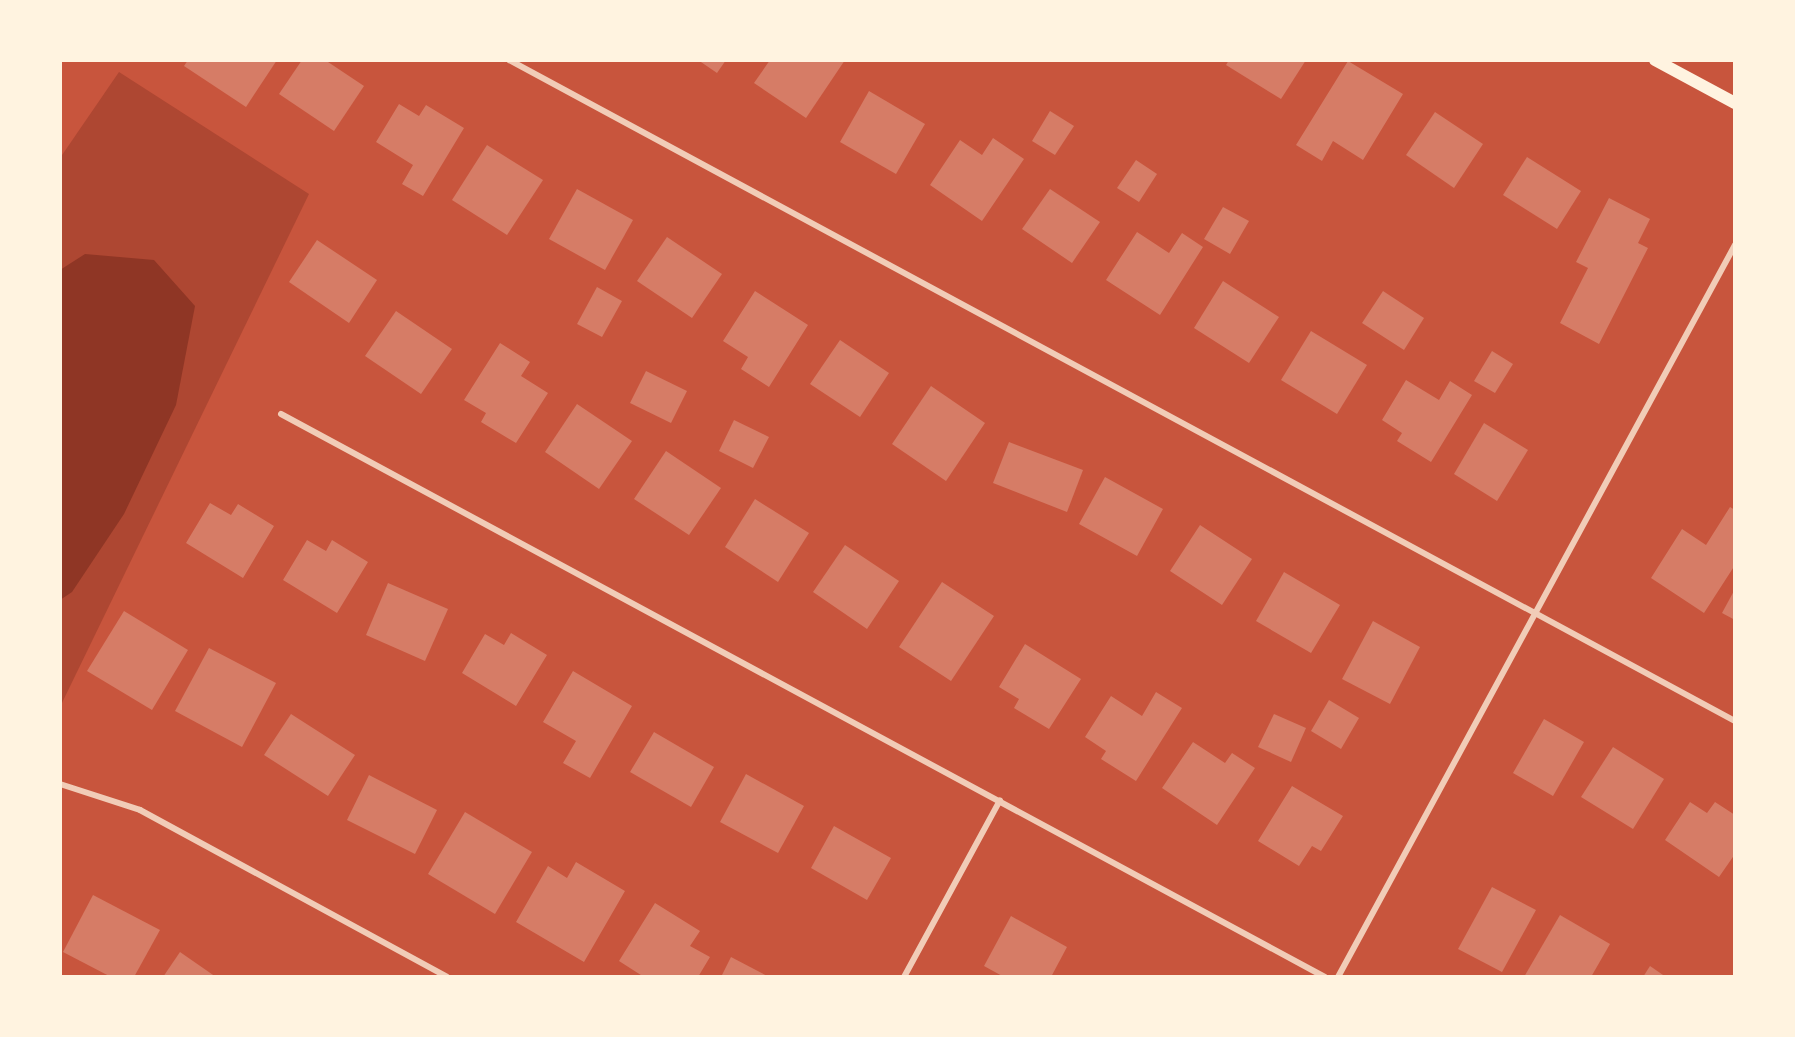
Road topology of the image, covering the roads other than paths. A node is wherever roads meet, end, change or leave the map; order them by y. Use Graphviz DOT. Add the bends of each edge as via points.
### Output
graph roads {
  1 [pos="509,60"];
  2 [pos="1655,60"];
  3 [pos="1735,103"];
  4 [pos="1735,244"];
  5 [pos="282,414"];
  6 [pos="1536,613"];
  7 [pos="1735,721"];
  8 [pos="60,784"];
  9 [pos="1000,800"];
  10 [pos="447,977"];
  11 [pos="904,977"];
  12 [pos="1325,977"];
  13 [pos="1338,977"];
  1 -- 6 [label="street"];
  2 -- 3 [label="main road"];
  4 -- 6 [label="street"];
  5 -- 9 [label="street"];
  6 -- 7 [label="street"];
  6 -- 13 [label="street"];
  8 -- 10 [label="street" via="140,810"];
  9 -- 11 [label="street"];
  9 -- 12 [label="street"];
}
